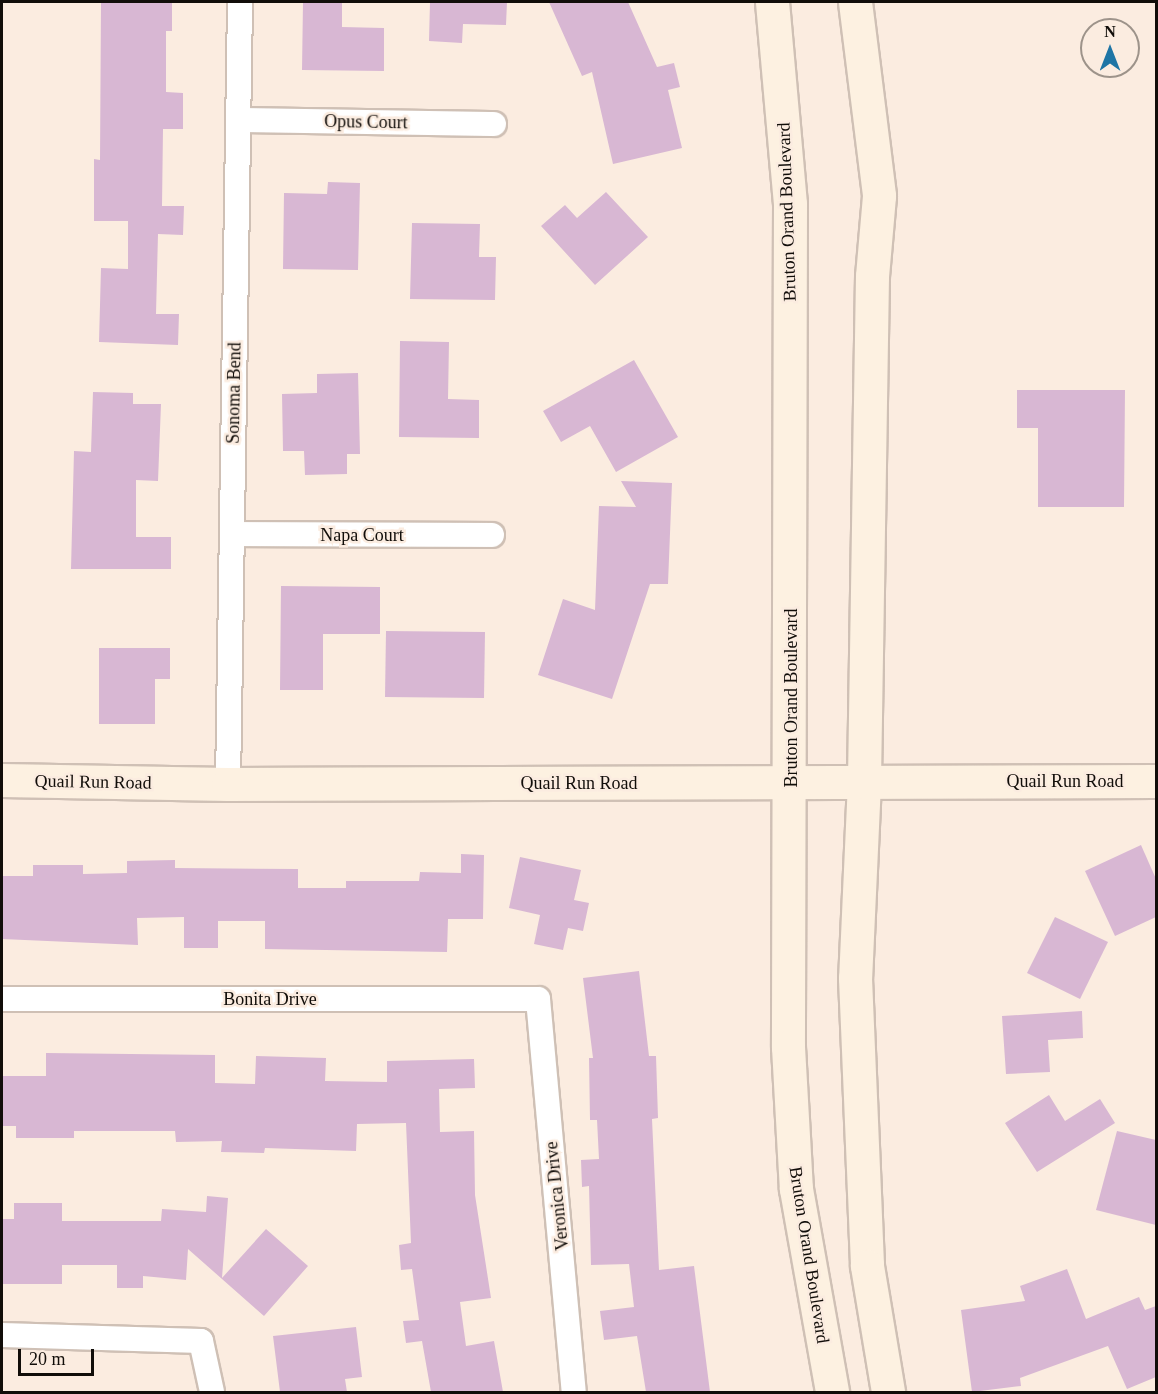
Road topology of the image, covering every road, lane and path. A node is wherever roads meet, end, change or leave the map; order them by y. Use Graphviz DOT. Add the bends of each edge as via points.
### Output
graph roads {
  1 [pos="240,2"];
  2 [pos="772,2"];
  3 [pos="855,2"];
  4 [pos="238,120"];
  5 [pos="494,124"];
  6 [pos="232,534"];
  7 [pos="492,535"];
  8 [pos="2,780"];
  9 [pos="1156,781"];
  10 [pos="792,782"];
  11 [pos="864,782"];
  12 [pos="228,784"];
  13 [pos="2,999"];
  14 [pos="538,999"];
  15 [pos="2,1335"];
  16 [pos="212,1392"];
  17 [pos="574,1392"];
  18 [pos="832,1392"];
  19 [pos="885,1392"];
  1 -- 4 [label="street, Sonoma Bend"];
  2 -- 10 [label="main road, Bruton Orand Boulevard" via="790,204"];
  3 -- 11 [label="main road" via="879,196 872,276"];
  4 -- 5 [label="street, Opus Court"];
  4 -- 6 [label="street, Sonoma Bend"];
  6 -- 7 [label="street, Napa Court"];
  6 -- 12 [label="street, Sonoma Bend"];
  8 -- 12 [label="main road, Quail Run Road"];
  9 -- 11 [label="main road, Quail Run Road"];
  10 -- 11 [label="main road, Quail Run Road"];
  10 -- 12 [label="main road, Quail Run Road"];
  10 -- 18 [label="main road, Bruton Orand Boulevard" via="788,1047 796,1189"];
  11 -- 19 [label="main road" via="855,978 859,1136 867,1266"];
  13 -- 14 [label="street, Bonita Drive"];
  14 -- 17 [label="street, Veronica Drive"];
  15 -- 16 [label="street" via="201,1341"];
}
